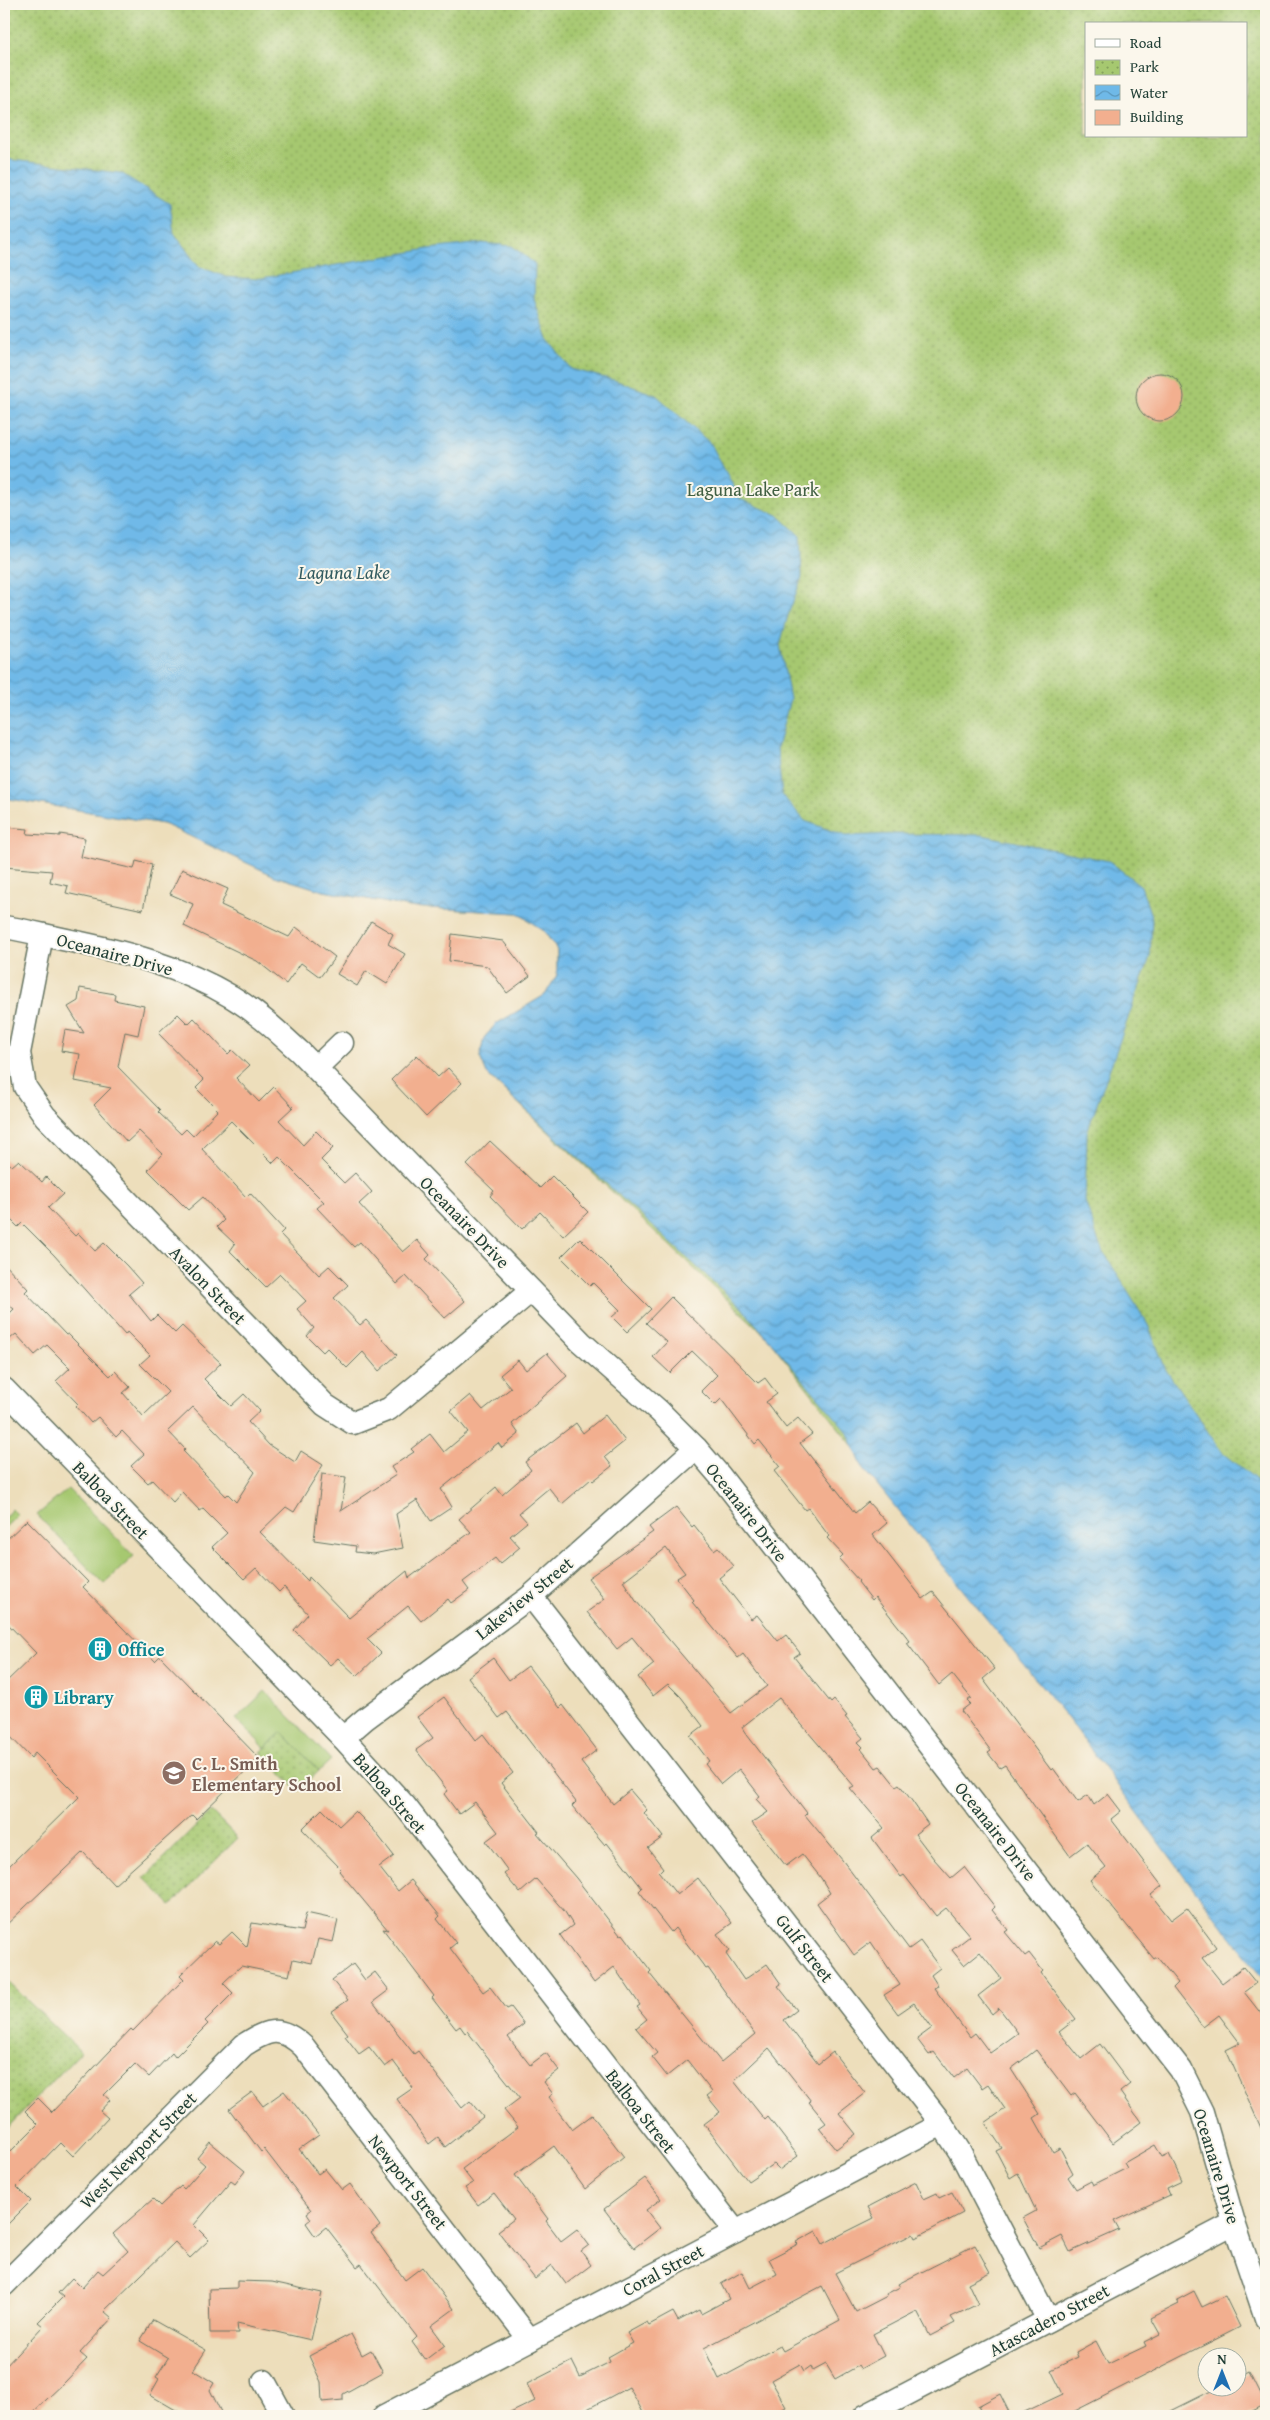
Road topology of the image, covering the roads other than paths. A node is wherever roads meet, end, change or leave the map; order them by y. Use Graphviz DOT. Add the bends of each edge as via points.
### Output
graph roads {
  1 [pos="4,927"];
  2 [pos="42,935"];
  3 [pos="342,1043"];
  4 [pos="316,1068"];
  5 [pos="531,1290"];
  6 [pos="4,1389"];
  7 [pos="696,1448"];
  8 [pos="531,1596"];
  9 [pos="343,1738"];
  10 [pos="282,2030"];
  11 [pos="942,2124"];
  12 [pos="1234,2223"];
  13 [pos="736,2232"];
  14 [pos="4,2285"];
  15 [pos="1266,2318"];
  16 [pos="1048,2320"];
  17 [pos="530,2340"];
  18 [pos="264,2381"];
  19 [pos="283,2416"];
  20 [pos="384,2416"];
  21 [pos="865,2416"];
  1 -- 2 [label="street, Oceanaire Drive"];
  2 -- 4 [label="street, Oceanaire Drive" via="156,961 196,977 268,1023"];
  2 -- 5 [label="street, Avalon Street" via="19,1052 25,1087 44,1116 324,1405 352,1423 390,1409"];
  3 -- 4 [label="street"];
  4 -- 5 [label="street, Oceanaire Drive"];
  5 -- 7 [label="street, Oceanaire Drive" via="581,1342"];
  6 -- 9 [label="street, Balboa Street"];
  7 -- 8 [label="street, Lakeview Street"];
  7 -- 12 [label="street, Oceanaire Drive" via="1181,2070 1202,2112"];
  8 -- 9 [label="street, Lakeview Street"];
  8 -- 11 [label="street, Gulf Street"];
  9 -- 13 [label="street, Balboa Street" via="404,1806"];
  10 -- 14 [label="street, West Newport Street" via="268,2032 244,2045"];
  10 -- 17 [label="street, Newport Street" via="304,2046"];
  11 -- 13 [label="street, Coral Street"];
  11 -- 16 [label="street, Gulf Street" via="960,2152"];
  12 -- 15 [label="street, Oceanaire Drive"];
  12 -- 16 [label="street, Atascadero Street"];
  13 -- 17 [label="street, Coral Street"];
  16 -- 21 [label="street, Atascadero Street"];
  17 -- 20 [label="street, Coral Street"];
  18 -- 19 [label="street"];
}
